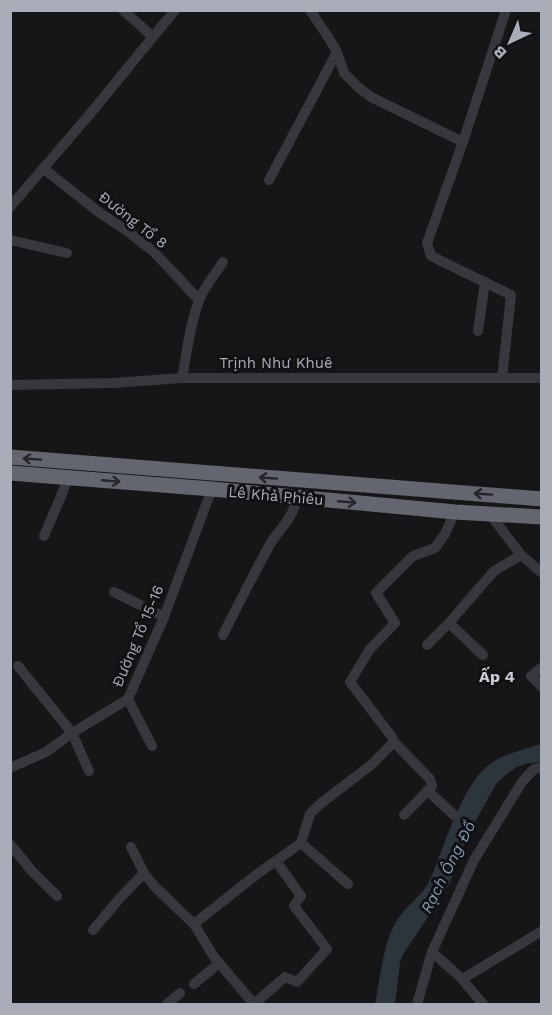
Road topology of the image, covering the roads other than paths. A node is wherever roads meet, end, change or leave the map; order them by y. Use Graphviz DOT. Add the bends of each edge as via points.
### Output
graph roads {
  1 [pos="123,10"];
  2 [pos="175,10"];
  3 [pos="310,10"];
  4 [pos="506,10"];
  5 [pos="153,37"];
  6 [pos="337,52"];
  7 [pos="463,142"];
  8 [pos="44,168"];
  9 [pos="269,180"];
  10 [pos="11,205"];
  11 [pos="10,240"];
  12 [pos="67,253"];
  13 [pos="223,262"];
  14 [pos="485,282"];
  15 [pos="200,300"];
  16 [pos="478,331"];
  17 [pos="182,378"];
  18 [pos="502,378"];
  19 [pos="542,378"];
  20 [pos="10,385"];
  21 [pos="10,457"];
  22 [pos="10,473"];
  23 [pos="69,477"];
  24 [pos="212,489"];
  25 [pos="297,498"];
  26 [pos="542,499"];
  27 [pos="455,512"];
  28 [pos="489,513"];
  29 [pos="542,517"];
  30 [pos="44,536"];
  31 [pos="521,555"];
  32 [pos="542,573"];
  33 [pos="114,592"];
  34 [pos="164,618"];
  35 [pos="449,623"];
  36 [pos="223,635"];
  37 [pos="428,645"];
  38 [pos="483,655"];
  39 [pos="18,666"];
  40 [pos="542,666"];
  41 [pos="542,687"];
  42 [pos="128,699"];
  43 [pos="72,733"];
  44 [pos="393,742"];
  45 [pos="152,746"];
  46 [pos="542,767"];
  47 [pos="10,768"];
  48 [pos="89,771"];
  49 [pos="428,791"];
  50 [pos="404,815"];
  51 [pos="454,815"];
  52 [pos="301,843"];
  53 [pos="10,844"];
  54 [pos="131,846"];
  55 [pos="276,861"];
  56 [pos="144,873"];
  57 [pos="348,884"];
  58 [pos="57,896"];
  59 [pos="194,924"];
  60 [pos="93,930"];
  61 [pos="542,931"];
  62 [pos="432,952"];
  63 [pos="219,963"];
  64 [pos="461,978"];
  65 [pos="194,984"];
  66 [pos="180,993"];
  67 [pos="167,1005"];
  68 [pos="254,1005"];
  69 [pos="417,1005"];
  70 [pos="483,1005"];
  1 -- 5 [label="street"];
  2 -- 5 [label="street"];
  3 -- 6 [label="street"];
  4 -- 7 [label="street"];
  5 -- 8 [label="street"];
  6 -- 7 [label="street" via="344,73 371,97"];
  6 -- 9 [label="street"];
  7 -- 14 [label="street" via="427,243 431,256"];
  8 -- 10 [label="street"];
  8 -- 15 [label="street, Đường Tổ 8" via="154,252"];
  11 -- 12 [label="street"];
  13 -- 15 [label="street"];
  14 -- 16 [label="street"];
  14 -- 18 [label="street" via="511,295"];
  15 -- 17 [label="street"];
  17 -- 18 [label="street, Trịnh Như Khuê"];
  17 -- 20 [label="street, Trịnh Như Khuê"];
  18 -- 19 [label="street, Trịnh Như Khuê"];
  26 -- 21 [label="highway, Lê Khả Phiêu, one-way"];
  22 -- 23 [label="highway, Lê Khả Phiêu"];
  23 -- 24 [label="highway, Lê Khả Phiêu, one-way"];
  23 -- 30 [label="street"];
  24 -- 25 [label="highway, Lê Khả Phiêu"];
  24 -- 34 [label="street, Đường Tổ 15-16"];
  25 -- 27 [label="highway, Lê Khả Phiêu, one-way"];
  25 -- 36 [label="street" via="289,521 270,544"];
  27 -- 28 [label="highway, Lê Khả Phiêu"];
  27 -- 44 [label="street" via="435,548 413,556 376,593 395,623 370,649 350,682"];
  28 -- 29 [label="highway, Lê Khả Phiêu"];
  28 -- 31 [label="street"];
  31 -- 32 [label="street"];
  31 -- 35 [label="street" via="494,572"];
  33 -- 34 [label="street"];
  34 -- 42 [label="street, Đường Tổ 15-16"];
  35 -- 37 [label="street"];
  35 -- 38 [label="street"];
  39 -- 43 [label="street"];
  40 -- 41 [label="street" via="531,676"];
  42 -- 43 [label="street, Đường Tổ 15-16"];
  42 -- 45 [label="street"];
  43 -- 47 [label="street, Đường Tổ 15-16" via="46,752"];
  43 -- 48 [label="street"];
  44 -- 49 [label="street" via="430,779 432,786"];
  44 -- 52 [label="street" via="310,814"];
  46 -- 62 [label="street" via="534,769 522,782 474,860"];
  49 -- 50 [label="street"];
  49 -- 51 [label="street"];
  52 -- 55 [label="street"];
  52 -- 57 [label="street"];
  53 -- 58 [label="street"];
  54 -- 56 [label="street"];
  55 -- 59 [label="street"];
  55 -- 68 [label="street" via="302,896 294,906 327,949 297,982 285,977"];
  56 -- 59 [label="street"];
  56 -- 60 [label="street"];
  59 -- 63 [label="street"];
  61 -- 64 [label="street"];
  62 -- 64 [label="street"];
  62 -- 69 [label="street"];
  63 -- 65 [label="street"];
  63 -- 68 [label="street"];
  64 -- 70 [label="street"];
  66 -- 67 [label="street"];
}
